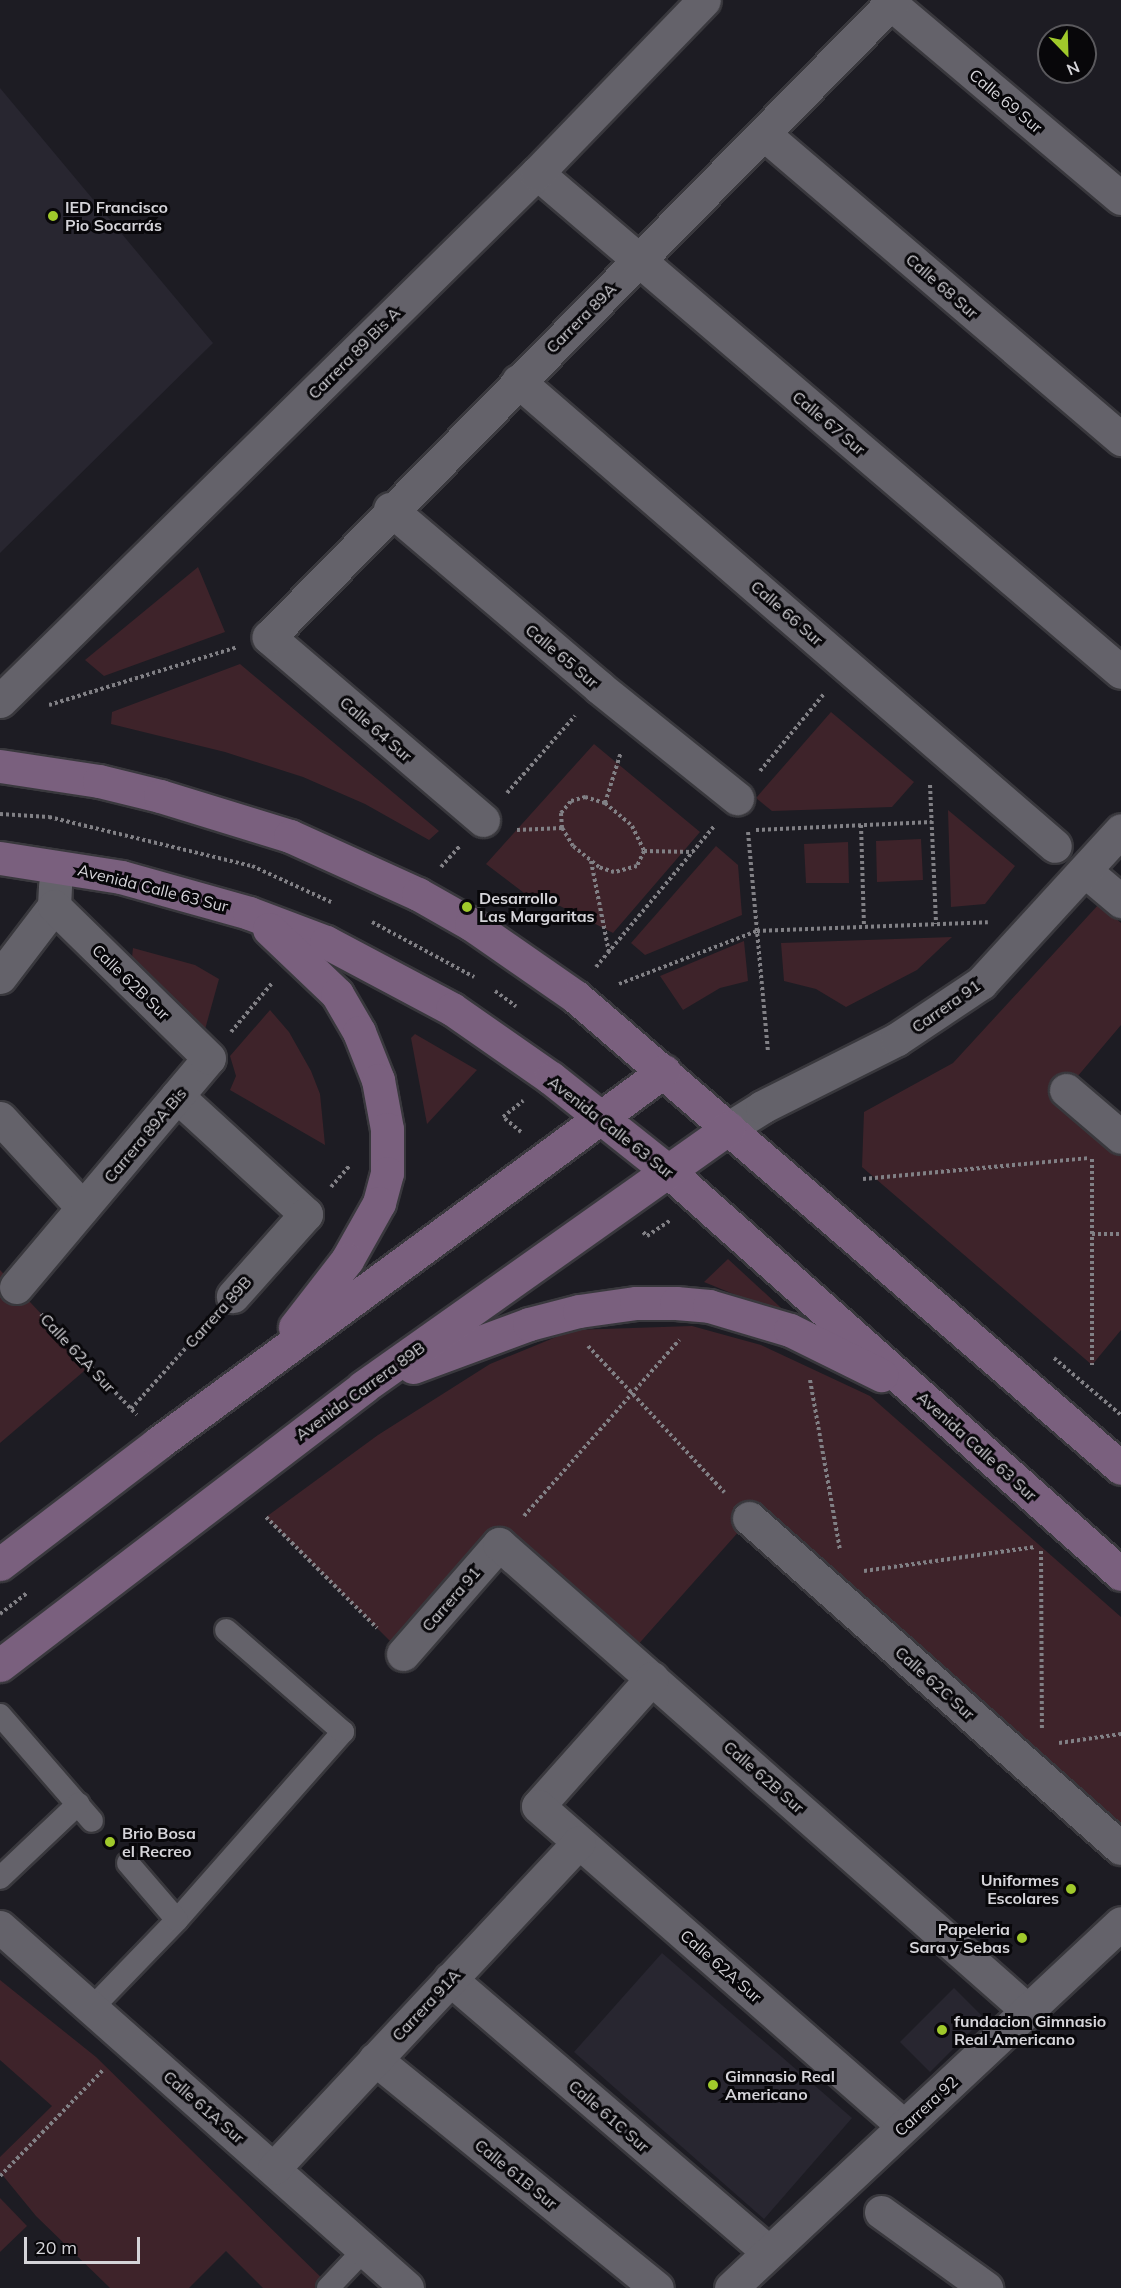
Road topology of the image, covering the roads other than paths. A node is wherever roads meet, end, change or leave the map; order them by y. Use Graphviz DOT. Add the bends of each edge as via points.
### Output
graph roads {
  1 [pos="704,0"];
  2 [pos="892,2"];
  3 [pos="764,134"];
  4 [pos="537,173"];
  5 [pos="1121,198"];
  6 [pos="638,260"];
  7 [pos="518,381"];
  8 [pos="1121,439"];
  9 [pos="390,509"];
  10 [pos="269,637"];
  11 [pos="1121,672"];
  12 [pos="0,701"];
  13 [pos="0,766"];
  14 [pos="742,809"];
  15 [pos="483,820"];
  16 [pos="1121,830"];
  17 [pos="1056,846"];
  18 [pos="0,858"];
  19 [pos="57,865"];
  20 [pos="1096,880"];
  21 [pos="1121,901"];
  22 [pos="54,906"];
  23 [pos="249,913"];
  24 [pos="0,976"];
  25 [pos="209,1058"];
  26 [pos="664,1071"];
  27 [pos="1066,1090"];
  28 [pos="177,1096"];
  29 [pos="0,1118"];
  30 [pos="601,1119"];
  31 [pos="729,1128"];
  32 [pos="1106,1142"];
  33 [pos="668,1171"];
  34 [pos="83,1208"];
  35 [pos="16,1287"];
  36 [pos="233,1296"];
  37 [pos="266,1363"];
  38 [pos="363,1387"];
  39 [pos="920,1395"];
  40 [pos="1121,1468"];
  41 [pos="749,1518"];
  42 [pos="499,1544"];
  43 [pos="0,1564"];
  44 [pos="1121,1574"];
  45 [pos="226,1630"];
  46 [pos="403,1654"];
  47 [pos="0,1665"];
  48 [pos="652,1678"];
  49 [pos="0,1715"];
  50 [pos="579,1842"];
  51 [pos="1121,1848"];
  52 [pos="128,1863"];
  53 [pos="0,1878"];
  54 [pos="177,1920"];
  55 [pos="1121,1923"];
  56 [pos="0,1927"];
  57 [pos="450,1979"];
  58 [pos="92,2008"];
  59 [pos="1028,2011"];
  60 [pos="375,2059"];
  61 [pos="903,2126"];
  62 [pos="274,2168"];
  63 [pos="881,2211"];
  64 [pos="365,2249"];
  65 [pos="768,2252"];
  66 [pos="328,2288"];
  67 [pos="407,2288"];
  68 [pos="657,2288"];
  69 [pos="730,2288"];
  70 [pos="987,2288"];
  1 -- 4 [label="street, Carrera 89 Bis A"];
  2 -- 3 [label="street, Carrera 89A"];
  2 -- 5 [label="street, Calle 69 Sur"];
  3 -- 6 [label="street, Carrera 89A"];
  3 -- 8 [label="street, Calle 68 Sur"];
  4 -- 6 [label="street, Calle 67 Sur"];
  4 -- 12 [label="street, Carrera 89 Bis A"];
  6 -- 7 [label="street, Carrera 89A"];
  6 -- 11 [label="street, Calle 67 Sur"];
  7 -- 9 [label="street, Carrera 89A"];
  7 -- 17 [label="street, Calle 66 Sur"];
  9 -- 10 [label="street, Carrera 89A"];
  9 -- 14 [label="street, Calle 65 Sur"];
  10 -- 15 [label="street, Calle 64 Sur"];
  13 -- 26 [label="main road" via="99,782 171,799 290,836 367,870 418,894 525,959"];
  16 -- 31 [label="street, Carrera 91" via="981,983 897,1039 762,1107"];
  18 -- 19 [label="main road, Avenida Calle 63 Sur"];
  19 -- 22 [label="street"];
  19 -- 23 [label="main road, Avenida Calle 63 Sur" via="184,892"];
  20 -- 21 [label="street"];
  22 -- 24 [label="street"];
  22 -- 25 [label="street, Calle 62B Sur"];
  23 -- 30 [label="main road, Avenida Calle 63 Sur" via="326,942 398,977 497,1039"];
  23 -- 37 [label="main road" via="337,994 359,1032 378,1080 387,1130 387,1173 364,1231 323,1293"];
  25 -- 28 [label="street, Carrera 89A Bis"];
  26 -- 30 [label="main road"];
  26 -- 31 [label="main road"];
  27 -- 32 [label="street"];
  28 -- 34 [label="street, Carrera 89A Bis"];
  28 -- 36 [label="street, Carrera 89B" via="306,1214"];
  29 -- 34 [label="street"];
  30 -- 33 [label="main road, Avenida Calle 63 Sur"];
  30 -- 37 [label="main road"];
  31 -- 33 [label="main road, Avenida Carrera 89B"];
  31 -- 40 [label="main road"];
  33 -- 38 [label="main road, Avenida Carrera 89B"];
  33 -- 39 [label="main road, Avenida Calle 63 Sur"];
  34 -- 35 [label="street, Carrera 89A Bis"];
  37 -- 43 [label="main road"];
  38 -- 39 [label="main road" via="529,1324 579,1311 656,1303 709,1306 790,1330"];
  38 -- 47 [label="main road, Avenida Carrera 89B"];
  39 -- 44 [label="main road, Avenida Calle 63 Sur"];
  41 -- 51 [label="street, Calle 62C Sur"];
  42 -- 46 [label="street, Carrera 91"];
  42 -- 48 [label="street, Calle 62B Sur"];
  45 -- 54 [label="lane" via="343,1732"];
  48 -- 50 [label="street, Calle 62A Sur" via="538,1806"];
  48 -- 59 [label="street, Calle 62B Sur"];
  49 -- 53 [label="lane" via="85,1813"];
  50 -- 57 [label="street, Carrera 91A"];
  50 -- 61 [label="street, Calle 62A Sur"];
  52 -- 54 [label="lane"];
  54 -- 58 [label="lane"];
  55 -- 59 [label="street, Carrera 92"];
  56 -- 58 [label="street, Calle 61A Sur"];
  57 -- 60 [label="street, Carrera 91A"];
  57 -- 65 [label="street, Calle 61C Sur"];
  58 -- 62 [label="street, Calle 61A Sur"];
  59 -- 61 [label="street, Carrera 92"];
  60 -- 62 [label="street, Carrera 91A"];
  60 -- 68 [label="street, Calle 61B Sur"];
  61 -- 65 [label="street, Carrera 92"];
  62 -- 64 [label="street, Calle 61A Sur"];
  63 -- 70 [label="street"];
  64 -- 66 [label="lane"];
  64 -- 67 [label="street, Calle 61A Sur"];
  65 -- 69 [label="street, Carrera 92"];
}
